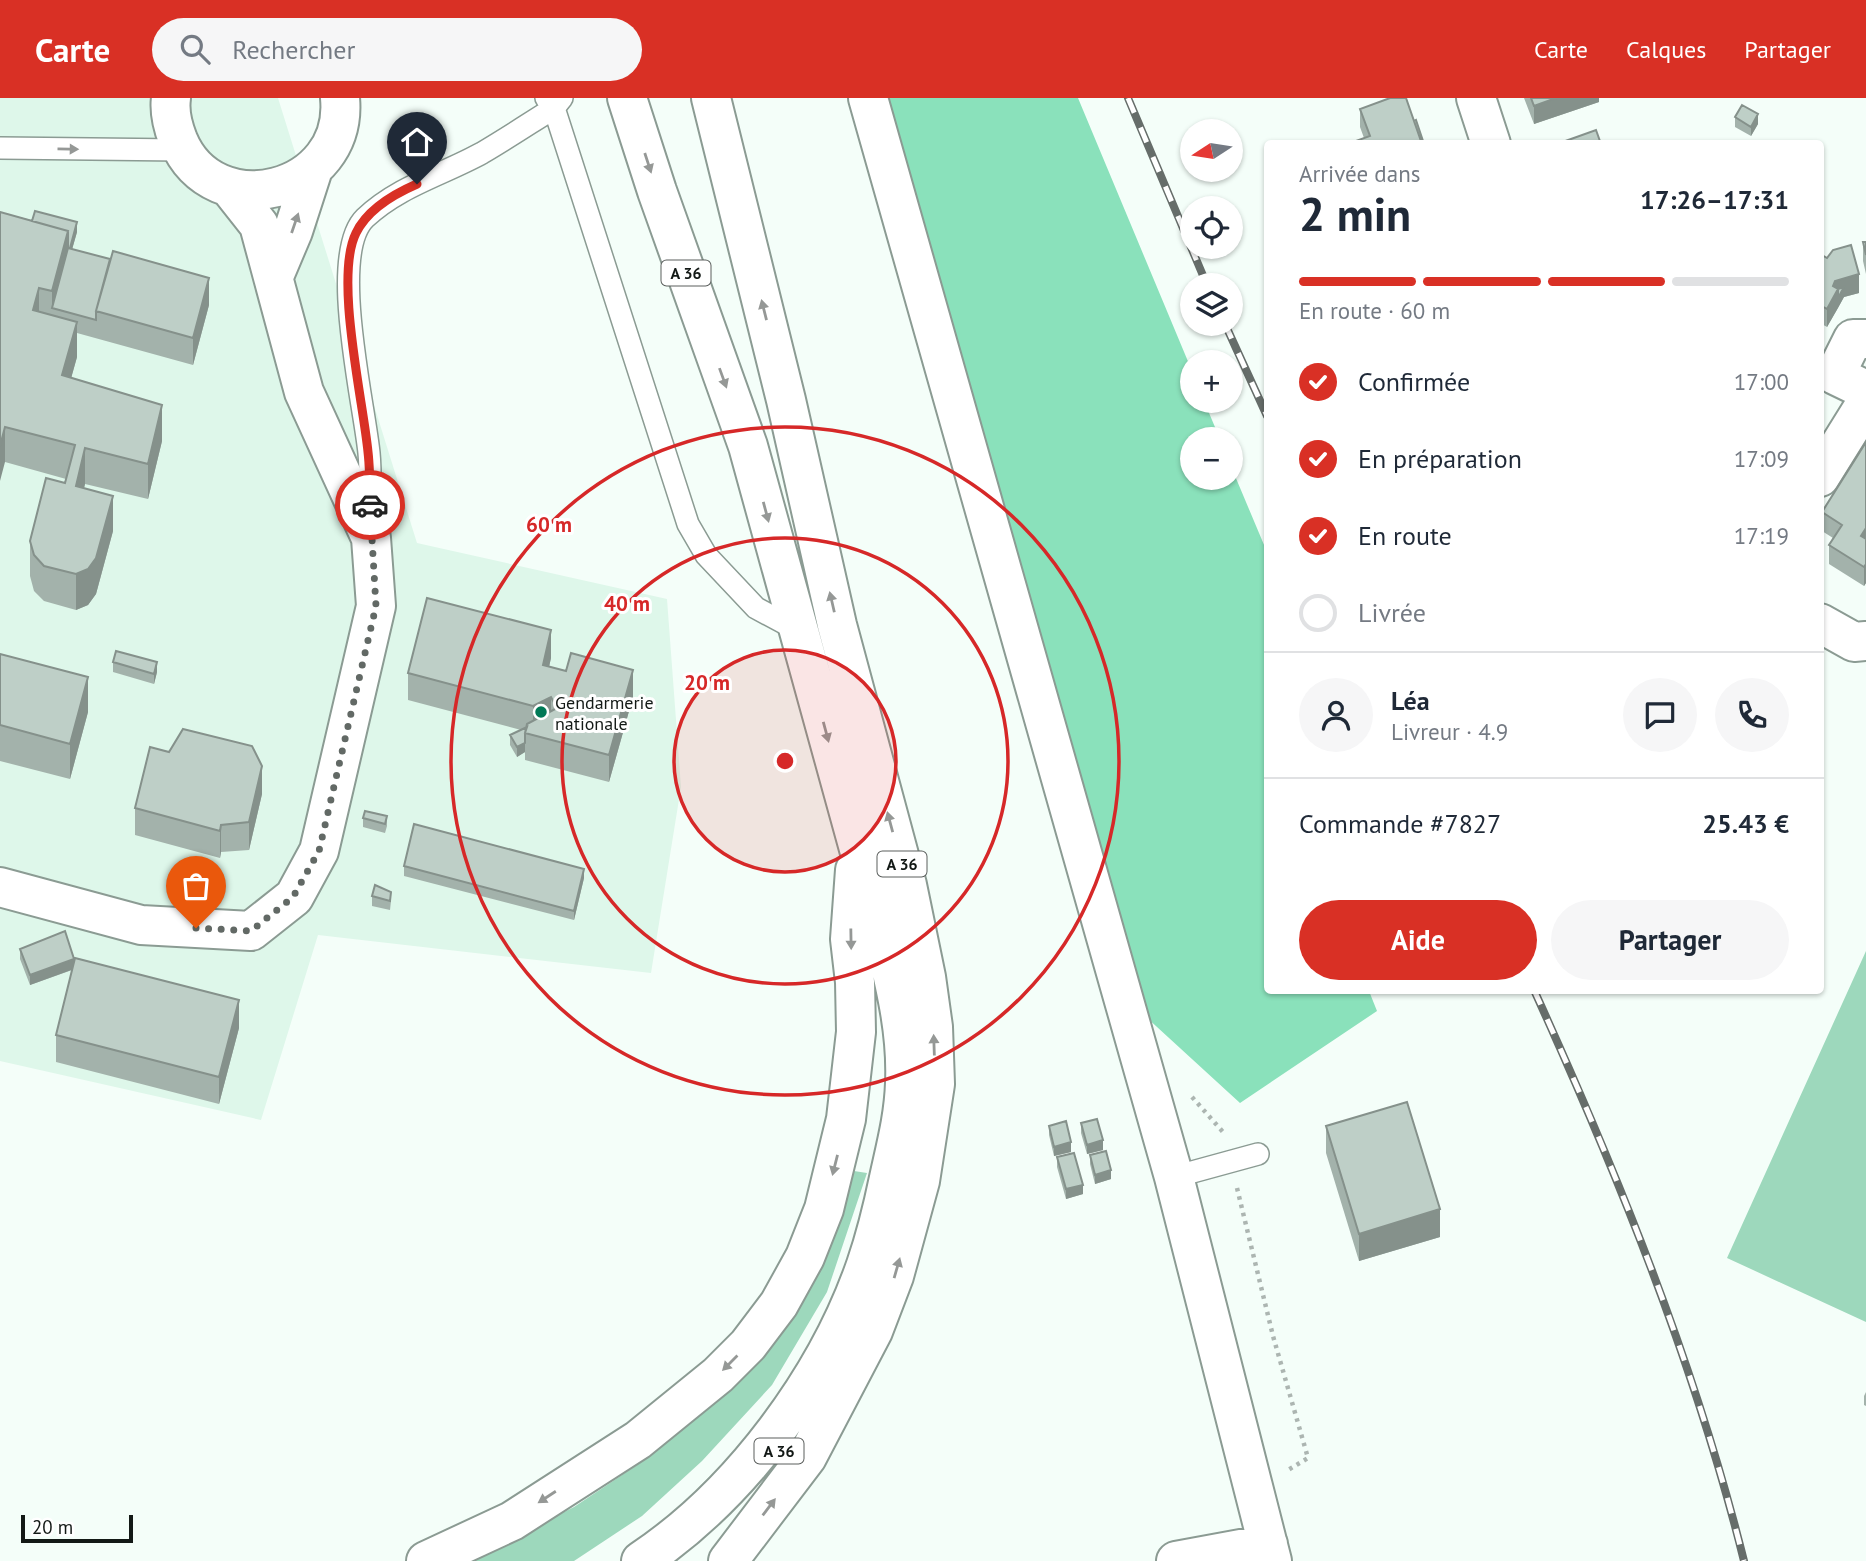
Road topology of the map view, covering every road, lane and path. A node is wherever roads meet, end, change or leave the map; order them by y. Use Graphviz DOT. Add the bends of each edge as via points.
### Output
graph roads {
  1 [pos="171,98"];
  2 [pos="340,98"];
  3 [pos="627,98"];
  4 [pos="711,98"];
  5 [pos="868,98"];
  6 [pos="1476,98"];
  7 [pos="554,101"];
  8 [pos="1490,140"];
  9 [pos="0,148"];
  10 [pos="182,150"];
  11 [pos="313,169"];
  12 [pos="229,187"];
  13 [pos="274,276"];
  14 [pos="1866,339"];
  15 [pos="1866,390"];
  16 [pos="1866,403"];
  17 [pos="1824,471"];
  18 [pos="371,538"];
  19 [pos="1824,625"];
  20 [pos="799,631"];
  21 [pos="1866,641"];
  22 [pos="857,847"];
  23 [pos="0,887"];
  24 [pos="1258,1154"];
  25 [pos="1230,1161"];
  26 [pos="1174,1177"];
  27 [pos="873,1331"];
  28 [pos="1254,1491"];
  29 [pos="1270,1553"];
  30 [pos="426,1561"];
  31 [pos="641,1561"];
  32 [pos="677,1561"];
  33 [pos="728,1561"];
  34 [pos="1176,1561"];
  1 -- 10 [label="main road" via="173,127"];
  2 -- 11 [label="main road" via="337,131"];
  3 -- 20 [label="main road, A 36, one-way" via="748,446"];
  27 -- 4 [label="main road, A 36, one-way" via="894,1276 920,1181 935,1084 933,1027 907,885 837,625"];
  5 -- 26 [label="main road"];
  6 -- 8 [label="main road"];
  7 -- 18 [label="lane" via="481,153 396,194 363,220 354,236 348,265 349,304 369,455"];
  7 -- 20 [label="lane" via="688,524 705,555 755,608"];
  9 -- 10 [label="lane, one-way"];
  10 -- 12 [label="main road" via="195,166"];
  11 -- 12 [label="main road" via="287,185 258,191"];
  13 -- 11 [label="main road, one-way"];
  12 -- 13 [label="main road" via="259,225"];
  13 -- 18 [label="main road" via="304,392"];
  14 -- 15 [label="main road" via="1853,339 1835,375"];
  16 -- 17 [label="main road"];
  18 -- 23 [label="main road" via="376,606 319,851 293,897 251,931 141,925"];
  19 -- 21 [label="main road" via="1854,642"];
  20 -- 22 [label="main road, A 36, one-way"];
  22 -- 30 [label="main road, A 36, one-way" via="850,939 856,1032 846,1118 824,1209 779,1304 718,1375 638,1440 512,1521"];
  22 -- 31 [label="main road, A 36" via="887,947 903,1022 905,1083 900,1131 880,1222 829,1349 774,1431 725,1491"];
  24 -- 25 [label="lane"];
  25 -- 26 [label="lane"];
  25 -- 28 [label="path" via="1308,1458"];
  26 -- 28 [label="main road"];
  27 -- 32 [label="main road, A 36" via="714,1528"];
  33 -- 27 [label="main road, A 36, one-way" via="807,1457"];
  28 -- 29 [label="main road"];
  29 -- 34 [label="main road"];
}
